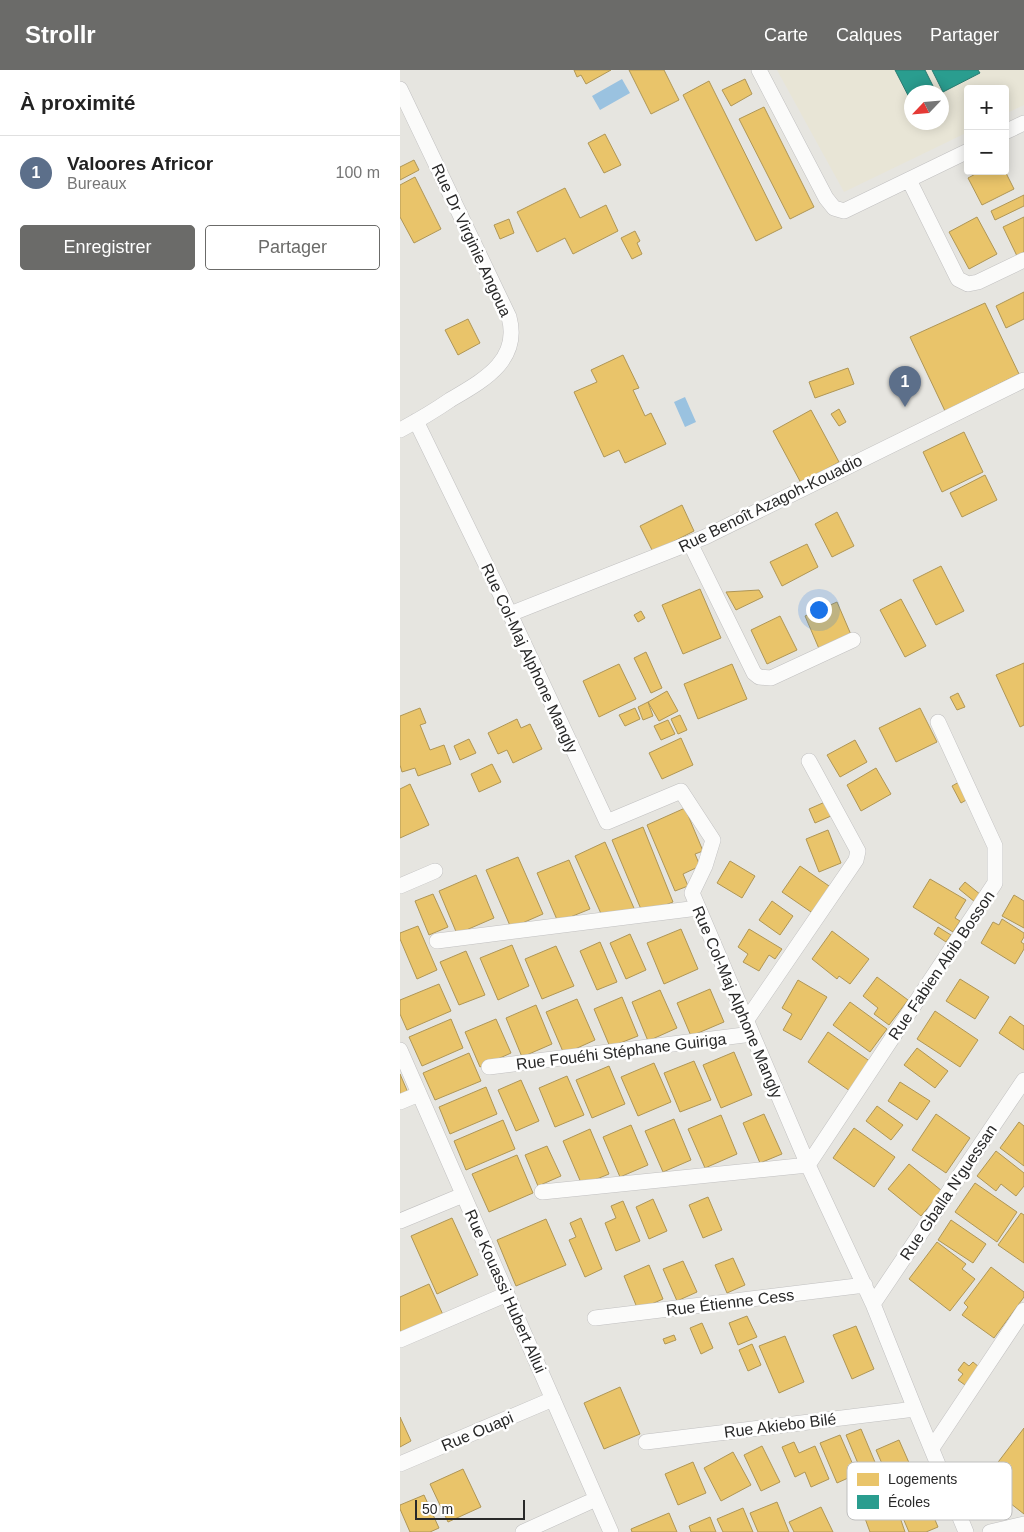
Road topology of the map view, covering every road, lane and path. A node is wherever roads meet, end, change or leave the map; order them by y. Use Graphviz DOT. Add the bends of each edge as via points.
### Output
graph roads {
  1 [pos="759,70"];
  2 [pos="400,89"];
  3 [pos="1024,123"];
  4 [pos="1009,130"];
  5 [pos="964,153"];
  6 [pos="909,180"];
  7 [pos="1024,260"];
  8 [pos="1024,380"];
  9 [pos="416,421"];
  10 [pos="400,430"];
  11 [pos="690,543"];
  12 [pos="510,614"];
  13 [pos="853,640"];
  14 [pos="938,722"];
  15 [pos="809,761"];
  16 [pos="435,871"];
  17 [pos="400,886"];
  18 [pos="698,908"];
  19 [pos="437,941"];
  20 [pos="749,1027"];
  21 [pos="400,1050"];
  22 [pos="489,1067"];
  23 [pos="1024,1080"];
  24 [pos="419,1094"];
  25 [pos="400,1102"];
  26 [pos="808,1165"];
  27 [pos="542,1192"];
  28 [pos="463,1195"];
  29 [pos="400,1221"];
  30 [pos="865,1285"];
  31 [pos="508,1294"];
  32 [pos="873,1304"];
  33 [pos="1024,1310"];
  34 [pos="595,1318"];
  35 [pos="400,1340"];
  36 [pos="553,1399"];
  37 [pos="914,1409"];
  38 [pos="646,1442"];
  39 [pos="932,1448"];
  40 [pos="938,1462"];
  41 [pos="400,1464"];
  42 [pos="596,1499"];
  43 [pos="961,1520"];
  44 [pos="1024,1524"];
  45 [pos="523,1532"];
  46 [pos="611,1532"];
  47 [pos="966,1532"];
  48 [pos="990,1532"];
  1 -- 6 [label="street" via="834,208 844,211"];
  2 -- 9 [label="street, Rue Dr Virginie Angoua" via="513,331 505,356 484,380"];
  3 -- 4 [label="street"];
  5 -- 6 [label="street"];
  6 -- 7 [label="street" via="958,279 968,284 978,282"];
  8 -- 11 [label="street, Rue Benoît Azagoh-Kouadio"];
  9 -- 10 [label="street, Rue Dr Virginie Angoua"];
  9 -- 12 [label="street, Rue Col-Maj Alphone Mangly"];
  11 -- 12 [label="street, Rue Benoît Azagoh-Kouadio"];
  11 -- 13 [label="street" via="758,676 771,678"];
  12 -- 18 [label="street, Rue Col-Maj Alphone Mangly" via="607,822 681,791 713,840 692,893"];
  14 -- 26 [label="street, Rue Fabien Abib Bosson" via="995,846 996,883"];
  15 -- 20 [label="street" via="858,851 856,860"];
  16 -- 17 [label="street"];
  18 -- 19 [label="street"];
  18 -- 20 [label="street, Rue Col-Maj Alphone Mangly"];
  20 -- 22 [label="street, Rue Fouéhi Stéphane Guiriga"];
  20 -- 26 [label="street, Rue Col-Maj Alphone Mangly"];
  21 -- 24 [label="street, Rue Kouassi Hubert Allui"];
  23 -- 32 [label="street, Rue Gballa N'guessan"];
  24 -- 25 [label="street"];
  24 -- 28 [label="street, Rue Kouassi Hubert Allui"];
  26 -- 27 [label="street"];
  26 -- 30 [label="street, Rue Col-Maj Alphone Mangly"];
  28 -- 29 [label="street"];
  28 -- 31 [label="street, Rue Kouassi Hubert Allui"];
  30 -- 32 [label="street, Rue Col-Maj Alphone Mangly"];
  30 -- 34 [label="street, Rue Étienne Cess"];
  31 -- 35 [label="street"];
  31 -- 36 [label="street, Rue Kouassi Hubert Allui"];
  32 -- 37 [label="street, Rue Col-Maj Alphone Mangly"];
  33 -- 39 [label="street"];
  36 -- 41 [label="street, Rue Ouapi"];
  36 -- 42 [label="street, Rue Kouassi Hubert Allui"];
  37 -- 38 [label="street, Rue Akiebo Bilé"];
  37 -- 39 [label="street, Rue Col-Maj Alphone Mangly"];
  39 -- 40 [label="street, Rue Col-Maj Alphone Mangly"];
  42 -- 45 [label="street"];
  42 -- 46 [label="street, Rue Kouassi Hubert Allui"];
  43 -- 47 [label="street, Rue Col-Maj Alphone Mangly"];
  44 -- 48 [label="street"];
}
